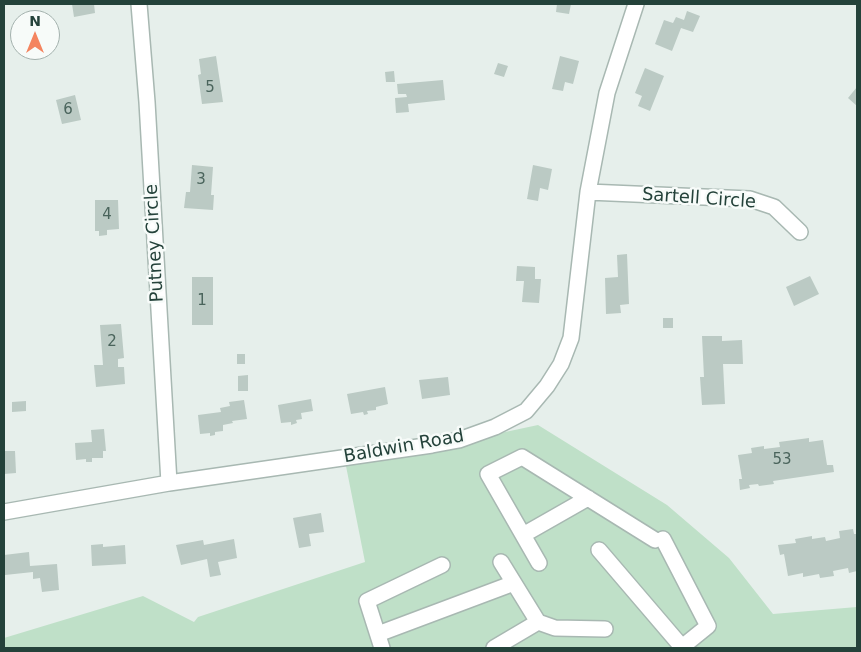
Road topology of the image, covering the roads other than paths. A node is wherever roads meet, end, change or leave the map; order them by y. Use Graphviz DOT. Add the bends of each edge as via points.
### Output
graph roads {
  1 [pos="139,4"];
  2 [pos="636,4"];
  3 [pos="588,192"];
  4 [pos="800,232"];
  5 [pos="169,483"];
  6 [pos="588,498"];
  7 [pos="4,512"];
  8 [pos="523,535"];
  9 [pos="599,550"];
  10 [pos="501,562"];
  11 [pos="539,563"];
  12 [pos="442,566"];
  13 [pos="514,582"];
  14 [pos="538,622"];
  15 [pos="605,629"];
  16 [pos="380,641"];
  17 [pos="494,648"];
  1 -- 5 [label="street, Putney Circle"];
  2 -- 3 [label="street, Baldwin Road" via="607,93"];
  3 -- 4 [label="street, Sartell Circle" via="750,199 774,207"];
  3 -- 5 [label="street, Baldwin Road" via="571,338 561,364 526,411 459,440"];
  5 -- 7 [label="street, Baldwin Road"];
  6 -- 8 [label="street"];
  6 -- 8 [label="street" via="522,457 488,474"];
  6 -- 9 [label="street" via="659,540 708,626 682,646"];
  8 -- 11 [label="street"];
  10 -- 13 [label="street"];
  12 -- 16 [label="street" via="367,601"];
  13 -- 14 [label="street"];
  13 -- 16 [label="street"];
  14 -- 15 [label="street" via="555,628"];
  14 -- 17 [label="street"];
}
